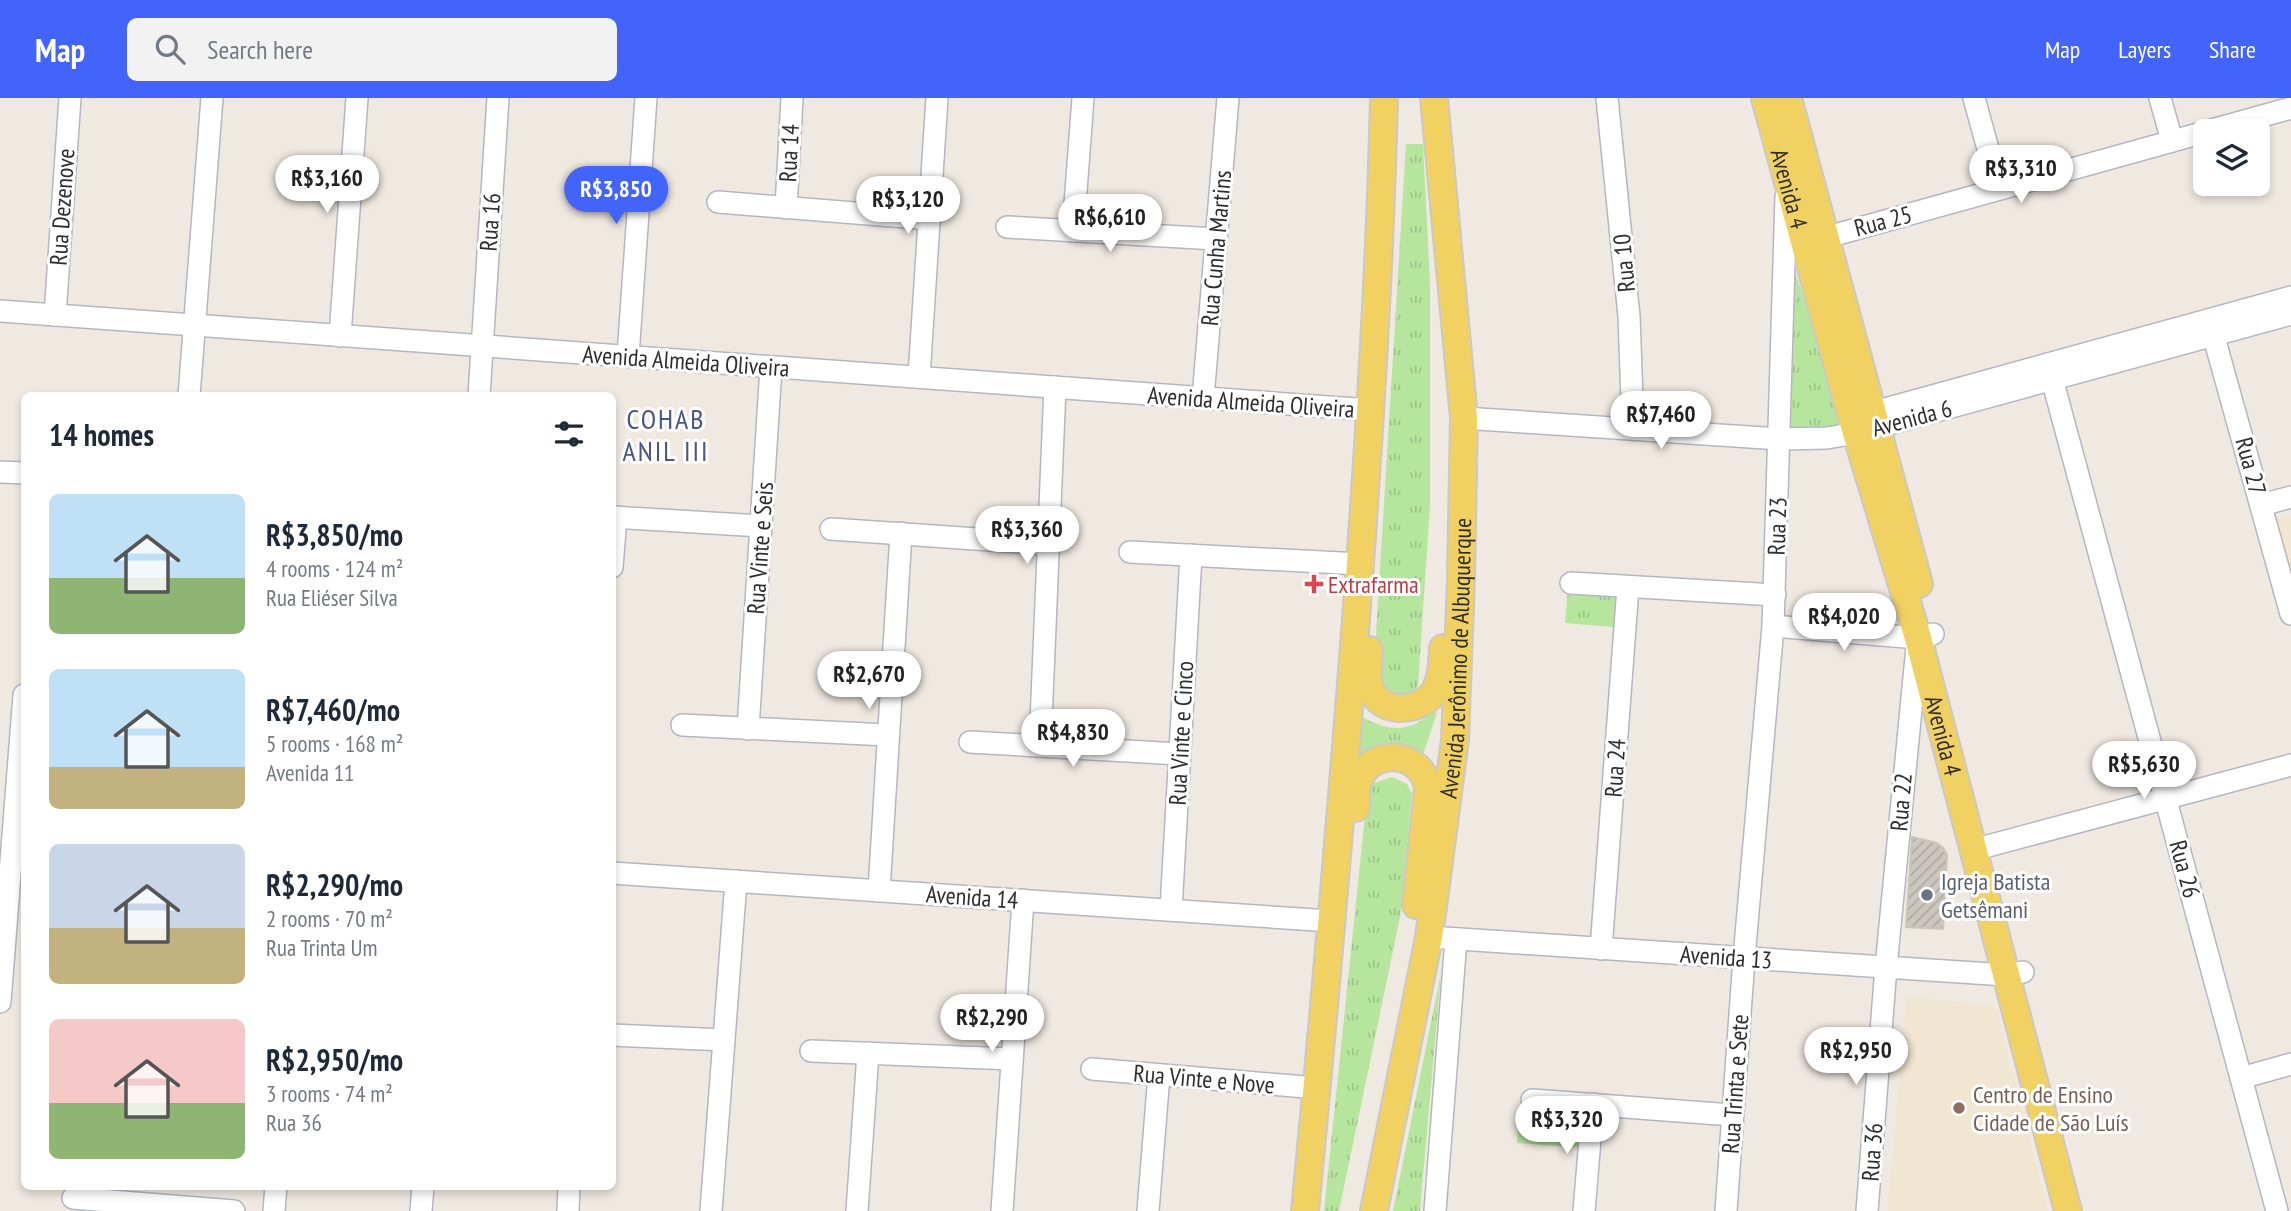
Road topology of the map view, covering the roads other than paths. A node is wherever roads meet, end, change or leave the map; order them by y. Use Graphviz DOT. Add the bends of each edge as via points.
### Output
graph roads {
  1 [pos="70,98"];
  2 [pos="212,98"];
  3 [pos="357,98"];
  4 [pos="498,98"];
  5 [pos="646,98"];
  6 [pos="792,98"];
  7 [pos="937,98"];
  8 [pos="1083,98"];
  9 [pos="1228,98"];
  10 [pos="1384,98"];
  11 [pos="1434,98"];
  12 [pos="1607,98"];
  13 [pos="1765,98"];
  14 [pos="1788,98"];
  15 [pos="1974,98"];
  16 [pos="2160,98"];
  17 [pos="2291,108"];
  18 [pos="2252,119"];
  19 [pos="2193,135"];
  20 [pos="2172,141"];
  21 [pos="1787,177"];
  22 [pos="1999,189"];
  23 [pos="718,202"];
  24 [pos="786,208"];
  25 [pos="930,219"];
  26 [pos="1007,227"];
  27 [pos="1073,231"];
  28 [pos="1216,239"];
  29 [pos="1815,240"];
  30 [pos="2291,297"];
  31 [pos="0,311"];
  32 [pos="2291,314"];
  33 [pos="55,315"];
  34 [pos="194,325"];
  35 [pos="2212,327"];
  36 [pos="340,335"];
  37 [pos="482,346"];
  38 [pos="628,356"];
  39 [pos="771,367"];
  40 [pos="2050,372"];
  41 [pos="919,377"];
  42 [pos="1055,387"];
  43 [pos="189,392"];
  44 [pos="479,392"];
  45 [pos="1203,398"];
  46 [pos="1371,410"];
  47 [pos="1464,418"];
  48 [pos="1869,424"];
  49 [pos="1633,428"];
  50 [pos="1780,439"];
  51 [pos="0,472"];
  52 [pos="21,474"];
  53 [pos="2291,497"];
  54 [pos="2261,505"];
  55 [pos="616,517"];
  56 [pos="761,526"];
  57 [pos="831,528"];
  58 [pos="901,533"];
  59 [pos="1049,544"];
  60 [pos="1130,552"];
  61 [pos="1191,555"];
  62 [pos="1360,564"];
  63 [pos="1571,583"];
  64 [pos="1628,587"];
  65 [pos="1775,595"];
  66 [pos="2291,614"];
  67 [pos="1773,626"];
  68 [pos="1925,636"];
  69 [pos="682,725"];
  70 [pos="748,729"];
  71 [pos="21,733"];
  72 [pos="888,735"];
  73 [pos="970,742"];
  74 [pos="1040,746"];
  75 [pos="1179,754"];
  76 [pos="2291,765"];
  77 [pos="2166,799"];
  78 [pos="13,833"];
  79 [pos="1981,848"];
  80 [pos="616,873"];
  81 [pos="736,881"];
  82 [pos="879,891"];
  83 [pos="1023,900"];
  84 [pos="1171,910"];
  85 [pos="1331,921"];
  86 [pos="1429,937"];
  87 [pos="1455,939"];
  88 [pos="1601,949"];
  89 [pos="1744,958"];
  90 [pos="1886,967"];
  91 [pos="2014,974"];
  92 [pos="0,1002"];
  93 [pos="616,1035"];
  94 [pos="724,1040"];
  95 [pos="811,1051"];
  96 [pos="869,1054"];
  97 [pos="1012,1059"];
  98 [pos="2291,1065"];
  99 [pos="1092,1069"];
  100 [pos="1159,1075"];
  101 [pos="2241,1078"];
  102 [pos="1317,1088"];
  103 [pos="1532,1100"];
  104 [pos="1593,1104"];
  105 [pos="1732,1115"];
  106 [pos="1389,1140"];
  107 [pos="276,1190"];
  108 [pos="423,1190"];
  109 [pos="569,1190"];
  110 [pos="135,1194"];
  111 [pos="73,1198"];
  112 [pos="234,1211"];
  113 [pos="274,1211"];
  114 [pos="421,1211"];
  115 [pos="568,1211"];
  116 [pos="711,1211"];
  117 [pos="857,1211"];
  118 [pos="1002,1211"];
  119 [pos="1148,1211"];
  120 [pos="1305,1211"];
  121 [pos="1374,1211"];
  122 [pos="1435,1211"];
  123 [pos="1584,1211"];
  124 [pos="1726,1211"];
  125 [pos="1867,1211"];
  126 [pos="2067,1211"];
  127 [pos="2086,1211"];
  128 [pos="2277,1211"];
  1 -- 33 [label="street, Rua Dezenove"];
  2 -- 34 [label="street"];
  3 -- 36 [label="street"];
  4 -- 37 [label="street, Rua 16"];
  5 -- 38 [label="street"];
  6 -- 24 [label="street, Rua 14"];
  7 -- 25 [label="street"];
  8 -- 27 [label="street"];
  9 -- 28 [label="street, Rua Cunha Martins"];
  10 -- 46 [label="main road"];
  11 -- 47 [label="main road, Avenida Jerônimo de Albuquerque"];
  12 -- 49 [label="street, Rua 10" via="1629,316"];
  13 -- 21 [label="main road, Avenida 4"];
  14 -- 29 [label="main road, Avenida 4"];
  15 -- 22 [label="street"];
  16 -- 20 [label="street"];
  17 -- 18 [label="street, Rua 25"];
  19 -- 20 [label="street, Rua 25"];
  20 -- 22 [label="street, Rua 25"];
  21 -- 29 [label="main road, Avenida 4"];
  21 -- 50 [label="street, Rua 23"];
  22 -- 29 [label="street, Rua 25"];
  23 -- 24 [label="street, Rua 14"];
  24 -- 25 [label="street, Rua 14"];
  25 -- 41 [label="street"];
  26 -- 27 [label="street"];
  27 -- 28 [label="street"];
  28 -- 45 [label="street, Rua Cunha Martins"];
  29 -- 48 [label="main road, Avenida 4"];
  30 -- 35 [label="street, Avenida 6"];
  31 -- 33 [label="street, Avenida Almeida Oliveira"];
  32 -- 35 [label="street, Avenida 6"];
  33 -- 34 [label="street, Avenida Almeida Oliveira"];
  34 -- 36 [label="street, Avenida Almeida Oliveira"];
  34 -- 43 [label="street"];
  35 -- 40 [label="street, Avenida 6"];
  35 -- 54 [label="street, Rua 27"];
  36 -- 37 [label="street, Avenida Almeida Oliveira"];
  37 -- 38 [label="street, Avenida Almeida Oliveira"];
  37 -- 44 [label="street, Rua 16"];
  38 -- 39 [label="street, Avenida Almeida Oliveira"];
  39 -- 41 [label="street, Avenida Almeida Oliveira"];
  39 -- 56 [label="street, Rua Vinte e Seis"];
  40 -- 48 [label="street, Avenida 6"];
  40 -- 77 [label="street, Rua 26"];
  41 -- 42 [label="street, Avenida Almeida Oliveira"];
  42 -- 45 [label="street, Avenida Almeida Oliveira"];
  42 -- 59 [label="street"];
  45 -- 46 [label="street, Avenida Almeida Oliveira"];
  46 -- 47 [label="main road" via="1375,529 1369,683 1377,698 1398,708 1424,702 1440,676"];
  46 -- 62 [label="main road"];
  47 -- 49 [label="street, Avenida 6"];
  47 -- 86 [label="main road, Avenida Jerônimo de Albuquerque" via="1455,740"];
  48 -- 50 [label="street, Avenida 6" via="1827,438"];
  48 -- 68 [label="main road, Avenida 4"];
  49 -- 50 [label="street, Avenida 6"];
  50 -- 65 [label="street, Rua 23"];
  51 -- 52 [label="street"];
  53 -- 54 [label="street"];
  54 -- 66 [label="street, Rua 27"];
  55 -- 56 [label="street"];
  56 -- 70 [label="street, Rua Vinte e Seis"];
  57 -- 58 [label="street"];
  58 -- 59 [label="street"];
  58 -- 72 [label="street"];
  59 -- 74 [label="street"];
  60 -- 61 [label="street"];
  61 -- 62 [label="street"];
  61 -- 75 [label="street, Rua Vinte e Cinco"];
  62 -- 85 [label="main road"];
  63 -- 64 [label="street"];
  64 -- 65 [label="street"];
  64 -- 88 [label="street, Rua 24"];
  65 -- 67 [label="street, Rua 23"];
  67 -- 68 [label="street"];
  67 -- 89 [label="street, Rua 23"];
  68 -- 79 [label="main road, Avenida 4"];
  68 -- 90 [label="street, Rua 22" via="1907,731"];
  69 -- 70 [label="street"];
  70 -- 72 [label="street"];
  71 -- 78 [label="street"];
  72 -- 82 [label="street"];
  73 -- 74 [label="street"];
  74 -- 75 [label="street"];
  75 -- 84 [label="street, Rua Vinte e Cinco"];
  76 -- 77 [label="street"];
  77 -- 79 [label="street"];
  77 -- 101 [label="street, Rua 26"];
  78 -- 92 [label="street"];
  79 -- 91 [label="main road, Avenida 4"];
  80 -- 81 [label="street, Avenida 14"];
  81 -- 82 [label="street, Avenida 14"];
  81 -- 94 [label="street"];
  82 -- 83 [label="street, Avenida 14"];
  83 -- 84 [label="street, Avenida 14"];
  83 -- 97 [label="street"];
  84 -- 85 [label="street, Avenida 14"];
  85 -- 102 [label="main road"];
  86 -- 87 [label="street, Avenida 13"];
  86 -- 106 [label="main road, Avenida Jerônimo de Albuquerque"];
  87 -- 88 [label="street, Avenida 13"];
  87 -- 122 [label="street"];
  88 -- 89 [label="street, Avenida 13"];
  89 -- 90 [label="street, Avenida 13"];
  89 -- 105 [label="street, Rua Trinta e Sete"];
  90 -- 91 [label="street, Avenida 13"];
  90 -- 125 [label="street, Rua 36"];
  91 -- 126 [label="main road, Avenida 4"];
  91 -- 127 [label="main road, Avenida 4"];
  93 -- 94 [label="street"];
  94 -- 116 [label="street"];
  95 -- 96 [label="street"];
  96 -- 97 [label="street"];
  96 -- 117 [label="street"];
  97 -- 118 [label="street"];
  98 -- 101 [label="street"];
  99 -- 100 [label="street, Rua Vinte e Nove"];
  100 -- 102 [label="street, Rua Vinte e Nove"];
  100 -- 119 [label="street"];
  101 -- 128 [label="street, Rua 26"];
  102 -- 106 [label="main road" via="1347,913 1357,782 1375,762 1405,759 1422,770 1428,788"];
  102 -- 120 [label="main road"];
  103 -- 104 [label="street"];
  104 -- 105 [label="street"];
  104 -- 123 [label="street"];
  105 -- 124 [label="street, Rua Trinta e Sete"];
  106 -- 121 [label="main road, Avenida Jerônimo de Albuquerque"];
  107 -- 113 [label="street"];
  108 -- 114 [label="street"];
  109 -- 115 [label="street"];
  110 -- 111 [label="street"];
  110 -- 112 [label="street"];
}
